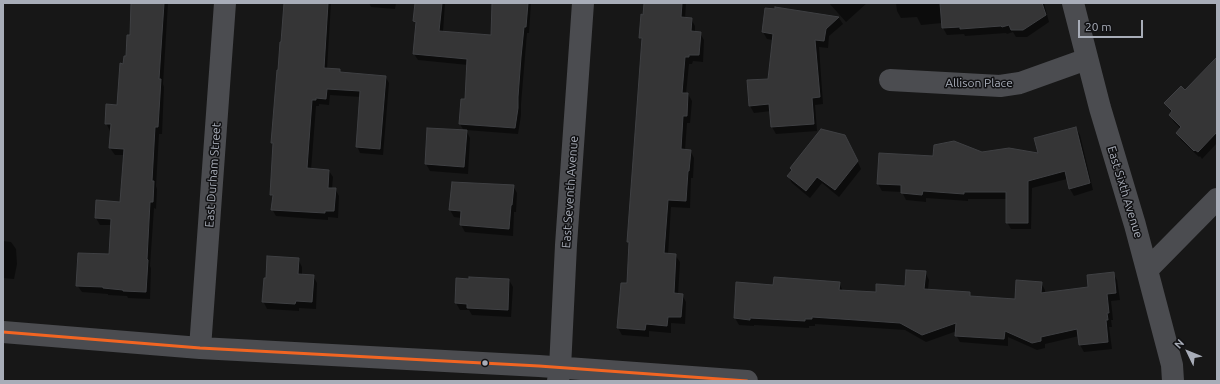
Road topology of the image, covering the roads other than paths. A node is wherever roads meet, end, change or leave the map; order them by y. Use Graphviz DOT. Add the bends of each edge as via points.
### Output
graph roads {
  1 [pos="225,3"];
  2 [pos="583,3"];
  3 [pos="1073,3"];
  4 [pos="1087,59"];
  5 [pos="890,80"];
  6 [pos="1217,199"];
  7 [pos="1147,270"];
  8 [pos="3,332"];
  9 [pos="200,348"];
  10 [pos="559,374"];
  11 [pos="747,381"];
  12 [pos="1173,381"];
  1 -- 9 [label="street, East Durham Street"];
  2 -- 10 [label="street, East Seventh Avenue"];
  3 -- 4 [label="street, East Sixth Avenue"];
  4 -- 5 [label="street, Allison Place" via="1020,83 1000,86"];
  4 -- 7 [label="street, East Sixth Avenue"];
  6 -- 7 [label="street"];
  7 -- 12 [label="street, East Sixth Avenue" via="1172,365"];
  8 -- 9 [label="street"];
  9 -- 10 [label="street"];
  10 -- 11 [label="street"];
}
